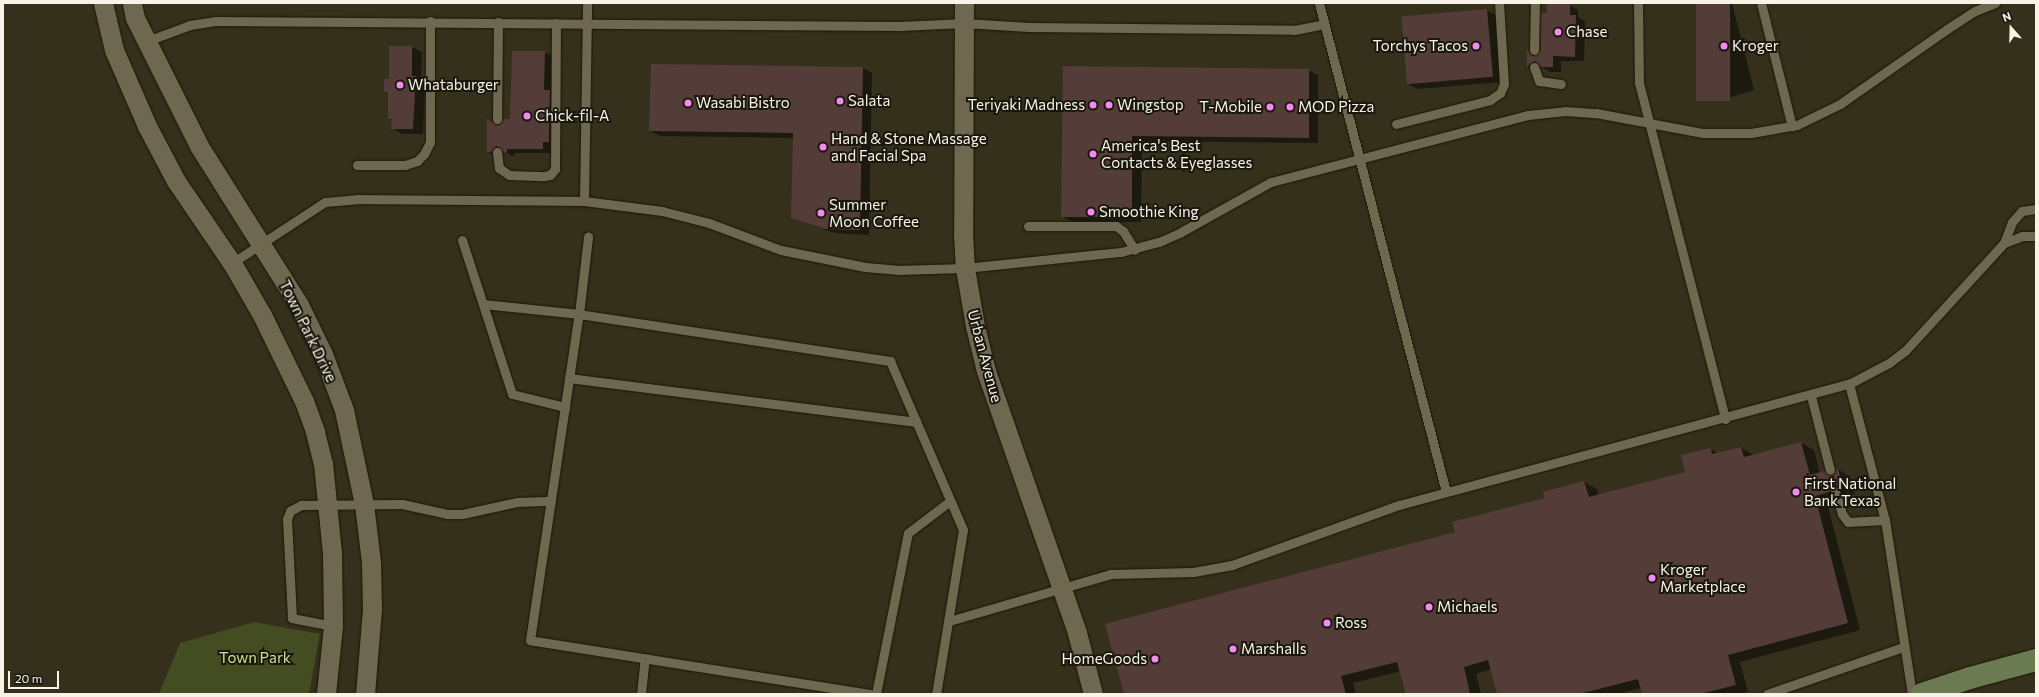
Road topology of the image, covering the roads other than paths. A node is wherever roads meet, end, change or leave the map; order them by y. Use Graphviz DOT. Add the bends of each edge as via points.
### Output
graph roads {
  1 [pos="103,3"];
  2 [pos="132,3"];
  3 [pos="587,3"];
  4 [pos="964,3"];
  5 [pos="1319,3"];
  6 [pos="1499,3"];
  7 [pos="1535,3"];
  8 [pos="1638,3"];
  9 [pos="1761,3"];
  10 [pos="1995,3"];
  11 [pos="430,21"];
  12 [pos="498,22"];
  13 [pos="556,23"];
  14 [pos="964,23"];
  15 [pos="586,24"];
  16 [pos="1324,24"];
  17 [pos="147,41"];
  18 [pos="1534,50"];
  19 [pos="1534,67"];
  20 [pos="1562,84"];
  21 [pos="497,119"];
  22 [pos="1396,124"];
  23 [pos="1648,124"];
  24 [pos="1792,126"];
  25 [pos="497,152"];
  26 [pos="1359,160"];
  27 [pos="357,165"];
  28 [pos="584,201"];
  29 [pos="2036,210"];
  30 [pos="1028,226"];
  31 [pos="2036,236"];
  32 [pos="588,237"];
  33 [pos="462,240"];
  34 [pos="262,244"];
  35 [pos="2004,244"];
  36 [pos="1135,250"];
  37 [pos="232,263"];
  38 [pos="965,268"];
  39 [pos="483,304"];
  40 [pos="579,314"];
  41 [pos="569,378"];
  42 [pos="1849,384"];
  43 [pos="1811,396"];
  44 [pos="565,407"];
  45 [pos="1725,419"];
  46 [pos="916,422"];
  47 [pos="1830,470"];
  48 [pos="1836,491"];
  49 [pos="1446,492"];
  50 [pos="551,501"];
  51 [pos="950,501"];
  52 [pos="328,504"];
  53 [pos="364,504"];
  54 [pos="1885,520"];
  55 [pos="1062,589"];
  56 [pos="949,621"];
  57 [pos="333,626"];
  58 [pos="1903,647"];
  59 [pos="645,658"];
  60 [pos="2036,660"];
  61 [pos="831,691"];
  62 [pos="326,694"];
  63 [pos="365,694"];
  64 [pos="641,694"];
  65 [pos="870,694"];
  66 [pos="876,694"];
  67 [pos="936,694"];
  68 [pos="1093,694"];
  69 [pos="1767,694"];
  70 [pos="1912,694"];
  71 [pos="1922,694"];
  1 -- 37 [label="street" via="114,50 147,126 176,181"];
  2 -- 17 [label="street, Town Park Drive" via="135,18"];
  3 -- 15 [label="lane"];
  4 -- 14 [label="street, Urban Avenue"];
  5 -- 16 [label="lane"];
  6 -- 22 [label="lane" via="1504,84 1500,93 1490,100"];
  7 -- 18 [label="lane"];
  8 -- 23 [label="lane" via="1639,83"];
  9 -- 24 [label="lane"];
  10 -- 24 [label="lane" via="1958,22 1840,104"];
  11 -- 12 [label="lane"];
  11 -- 17 [label="lane" via="215,21 190,25"];
  11 -- 27 [label="lane" via="430,142 424,154 417,161 405,165"];
  12 -- 13 [label="lane"];
  12 -- 21 [label="lane"];
  13 -- 15 [label="lane"];
  13 -- 25 [label="lane" via="555,169 550,175 544,176 510,175 499,168"];
  14 -- 15 [label="lane" via="900,26"];
  14 -- 16 [label="lane" via="1028,27 1294,30"];
  14 -- 38 [label="street, Urban Avenue"];
  15 -- 28 [label="lane"];
  16 -- 26 [label="lane"];
  17 -- 34 [label="street, Town Park Drive" via="172,98 199,146"];
  19 -- 20 [label="lane" via="1539,81"];
  23 -- 24 [label="lane" via="1720,133 1751,133"];
  23 -- 26 [label="lane" via="1596,113 1545,112"];
  23 -- 45 [label="lane"];
  26 -- 36 [label="lane" via="1271,182 1181,232"];
  26 -- 49 [label="lane"];
  28 -- 34 [label="lane" via="357,199 325,202"];
  28 -- 38 [label="lane" via="662,211 709,223 781,250 865,267 897,270"];
  29 -- 35 [label="lane" via="2022,211 2012,222"];
  30 -- 36 [label="lane" via="1116,226 1123,231"];
  31 -- 35 [label="lane" via="2022,236"];
  32 -- 40 [label="lane"];
  33 -- 39 [label="lane"];
  34 -- 37 [label="lane"];
  34 -- 53 [label="street, Town Park Drive" via="299,305 325,361 344,410"];
  35 -- 42 [label="lane" via="1905,351 1889,364"];
  36 -- 38 [label="lane"];
  37 -- 52 [label="street" via="304,401 323,463"];
  38 -- 55 [label="street, Urban Avenue" via="986,371"];
  39 -- 40 [label="lane"];
  39 -- 44 [label="lane" via="512,394"];
  40 -- 41 [label="lane"];
  40 -- 46 [label="lane" via="890,361"];
  41 -- 44 [label="lane"];
  41 -- 46 [label="lane"];
  42 -- 43 [label="lane"];
  42 -- 54 [label="lane"];
  43 -- 45 [label="lane"];
  43 -- 47 [label="lane"];
  44 -- 50 [label="lane"];
  45 -- 49 [label="lane"];
  46 -- 51 [label="lane"];
  48 -- 54 [label="lane" via="1842,514 1848,522"];
  49 -- 55 [label="lane" via="1358,519 1232,565 1193,572 1111,574"];
  50 -- 53 [label="lane" via="517,502 462,514 447,514 402,504"];
  50 -- 59 [label="lane" via="530,640"];
  51 -- 56 [label="lane" via="963,530"];
  51 -- 66 [label="lane" via="908,533"];
  52 -- 53 [label="lane"];
  52 -- 57 [label="street"];
  52 -- 57 [label="lane" via="301,505 290,512 287,518 292,618"];
  53 -- 63 [label="street, Town Park Drive" via="371,562 372,609"];
  54 -- 58 [label="lane"];
  55 -- 56 [label="lane"];
  55 -- 68 [label="street, Urban Avenue"];
  56 -- 67 [label="lane"];
  57 -- 62 [label="street"];
  58 -- 69 [label="lane"];
  58 -- 70 [label="lane"];
  59 -- 61 [label="lane"];
  59 -- 64 [label="lane"];
  60 -- 71 [label="street"];
  61 -- 65 [label="lane"];
}
